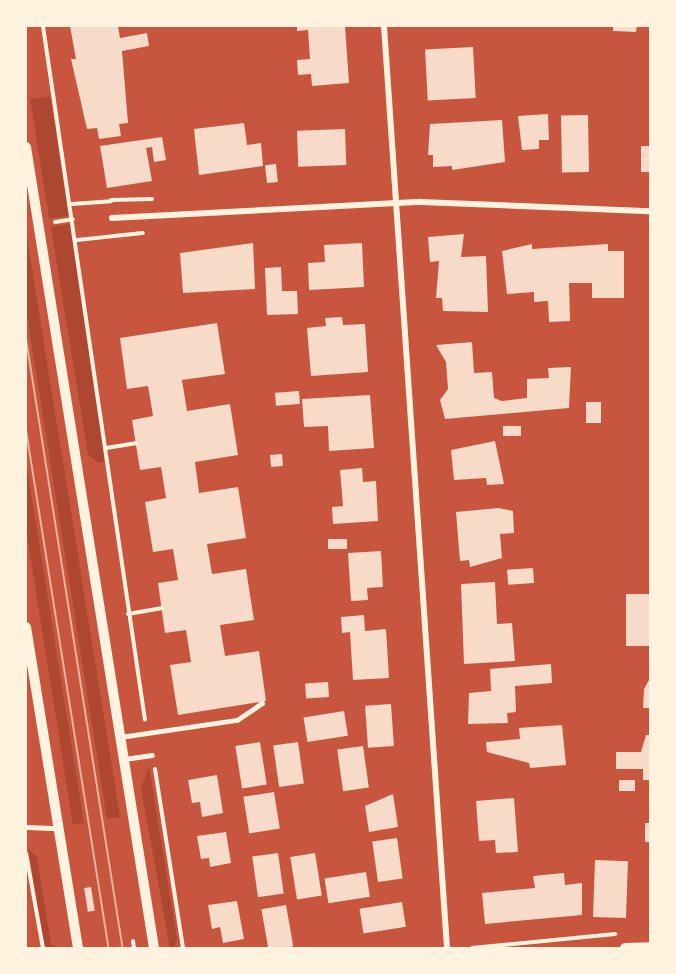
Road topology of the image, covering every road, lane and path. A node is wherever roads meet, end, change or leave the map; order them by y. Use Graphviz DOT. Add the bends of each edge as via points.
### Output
graph roads {
  1 [pos="43,26"];
  2 [pos="384,26"];
  3 [pos="26,147"];
  4 [pos="111,200"];
  5 [pos="156,200"];
  6 [pos="395,202"];
  7 [pos="72,204"];
  8 [pos="651,211"];
  9 [pos="112,218"];
  10 [pos="73,219"];
  11 [pos="58,222"];
  12 [pos="149,231"];
  13 [pos="114,236"];
  14 [pos="77,240"];
  15 [pos="136,443"];
  16 [pos="106,448"];
  17 [pos="110,498"];
  18 [pos="162,608"];
  19 [pos="128,614"];
  20 [pos="26,627"];
  21 [pos="262,703"];
  22 [pos="120,737"];
  23 [pos="152,755"];
  24 [pos="124,759"];
  25 [pos="26,827"];
  26 [pos="58,828"];
  27 [pos="26,853"];
  28 [pos="619,934"];
  29 [pos="133,941"];
  30 [pos="651,947"];
  31 [pos="43,948"];
  32 [pos="78,948"];
  33 [pos="134,948"];
  34 [pos="154,948"];
  35 [pos="447,948"];
  36 [pos="472,948"];
  37 [pos="625,948"];
  1 -- 7 [label="path"];
  2 -- 6 [label="street"];
  3 -- 22 [label="street"];
  4 -- 5 [label="path"];
  4 -- 7 [label="path"];
  4 -- 9 [label="path"];
  6 -- 8 [label="street"];
  6 -- 9 [label="street"];
  6 -- 35 [label="street"];
  7 -- 10 [label="path"];
  9 -- 13 [label="path"];
  10 -- 11 [label="path"];
  10 -- 14 [label="path"];
  12 -- 13 [label="path"];
  13 -- 14 [label="path"];
  14 -- 16 [label="path"];
  15 -- 16 [label="path"];
  16 -- 17 [label="path"];
  18 -- 19 [label="path"];
  20 -- 26 [label="street"];
  21 -- 22 [label="lane" via="237,720"];
  22 -- 24 [label="street"];
  23 -- 24 [label="lane"];
  24 -- 34 [label="street"];
  25 -- 26 [label="lane"];
  26 -- 32 [label="street"];
  27 -- 31 [label="path"];
  28 -- 36 [label="path"];
  29 -- 33 [label="path"];
  30 -- 37 [label="street"];
}
